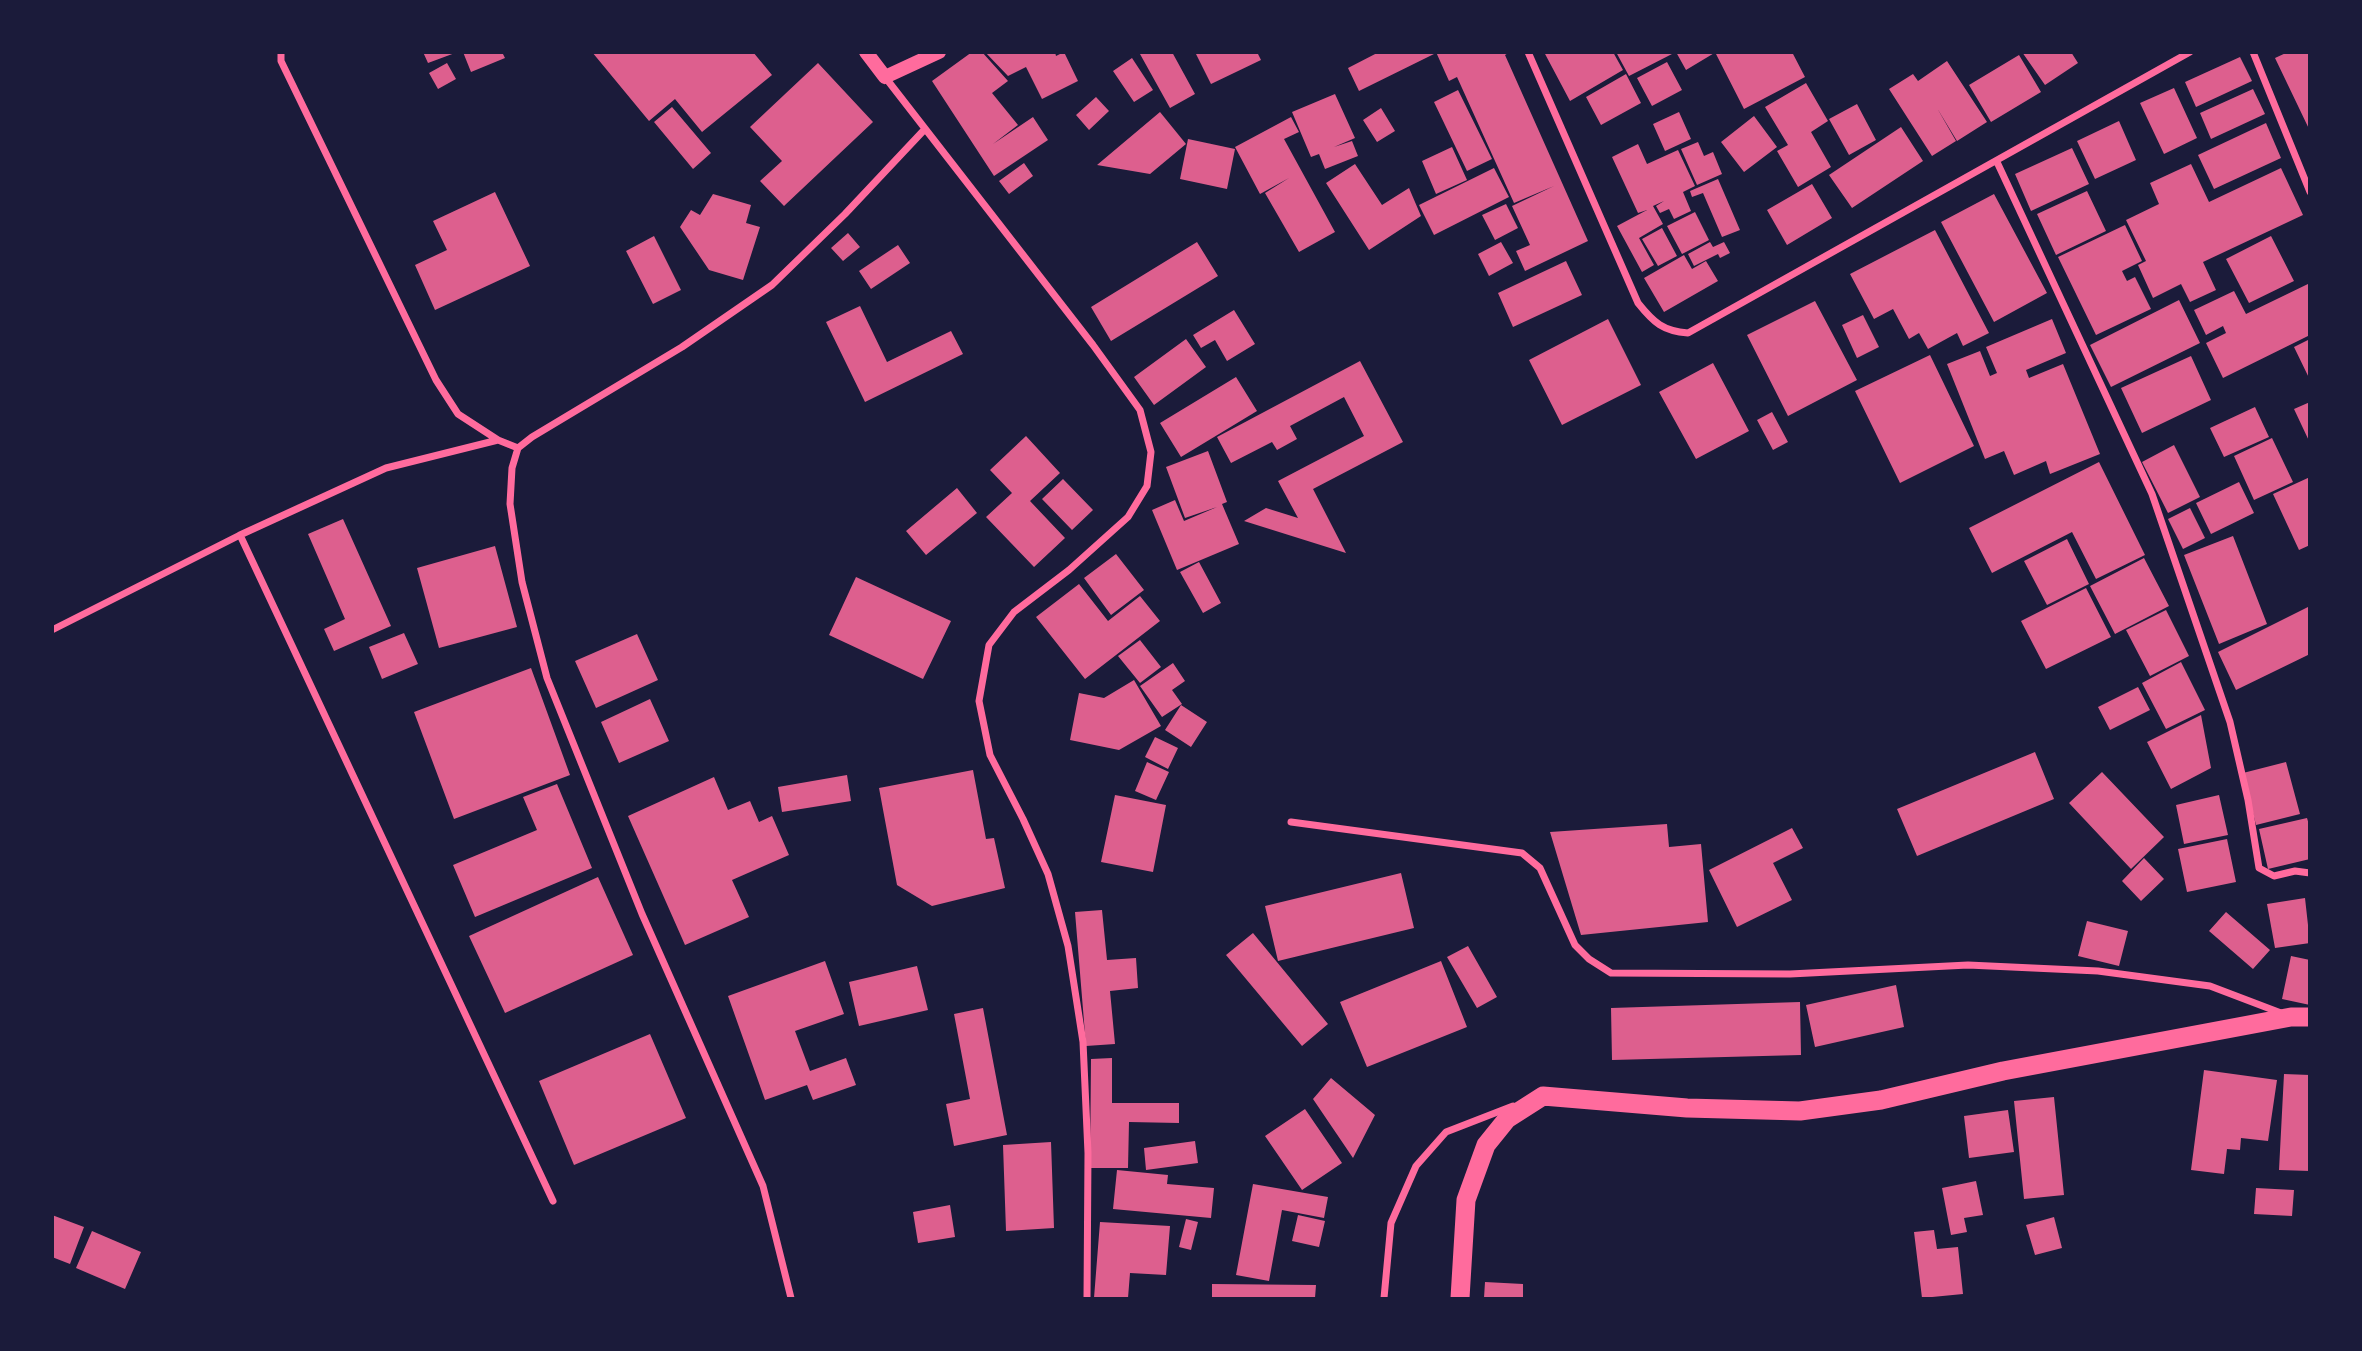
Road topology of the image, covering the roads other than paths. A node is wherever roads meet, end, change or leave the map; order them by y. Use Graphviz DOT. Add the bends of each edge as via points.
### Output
graph roads {
  1 [pos="281,52"];
  2 [pos="866,52"];
  3 [pos="939,52"];
  4 [pos="1528,52"];
  5 [pos="2190,52"];
  6 [pos="2253,52"];
  7 [pos="885,77"];
  8 [pos="925,128"];
  9 [pos="1997,162"];
  10 [pos="2309,192"];
  11 [pos="499,440"];
  12 [pos="518,448"];
  13 [pos="240,535"];
  14 [pos="52,630"];
  15 [pos="1291,822"];
  16 [pos="2309,873"];
  17 [pos="2300,1017"];
  18 [pos="1543,1096"];
  19 [pos="552,1201"];
  20 [pos="791,1298"];
  21 [pos="1087,1298"];
  22 [pos="1384,1298"];
  23 [pos="1460,1298"];
  1 -- 11 [label="street" via="281,61 436,380 458,414"];
  2 -- 7 [label="main road"];
  3 -- 7 [label="main road"];
  4 -- 9 [label="street" via="1638,303 1670,331 1688,333"];
  5 -- 9 [label="street"];
  6 -- 10 [label="street"];
  7 -- 8 [label="street"];
  8 -- 12 [label="street" via="772,285 682,347"];
  8 -- 21 [label="street" via="1140,410 1151,452 1147,485 1128,517 1014,612 989,645 979,701 990,755 1048,874 1068,946 1083,1042"];
  9 -- 16 [label="street" via="2152,494 2230,723 2259,869 2274,876"];
  11 -- 12 [label="street"];
  11 -- 13 [label="street" via="386,467"];
  12 -- 20 [label="street" via="510,504 522,582 547,678 642,914 763,1186"];
  13 -- 14 [label="street"];
  13 -- 19 [label="street"];
  15 -- 17 [label="street" via="1522,853 1540,868 1575,945 1611,973 1790,974 1968,965 2098,971 2210,986"];
  17 -- 18 [label="highway" via="2003,1071 1881,1100 1800,1111 1687,1108"];
  18 -- 22 [label="street" via="1446,1132 1416,1166 1391,1223"];
  18 -- 23 [label="highway" via="1507,1119 1486,1145 1466,1200"];
}
